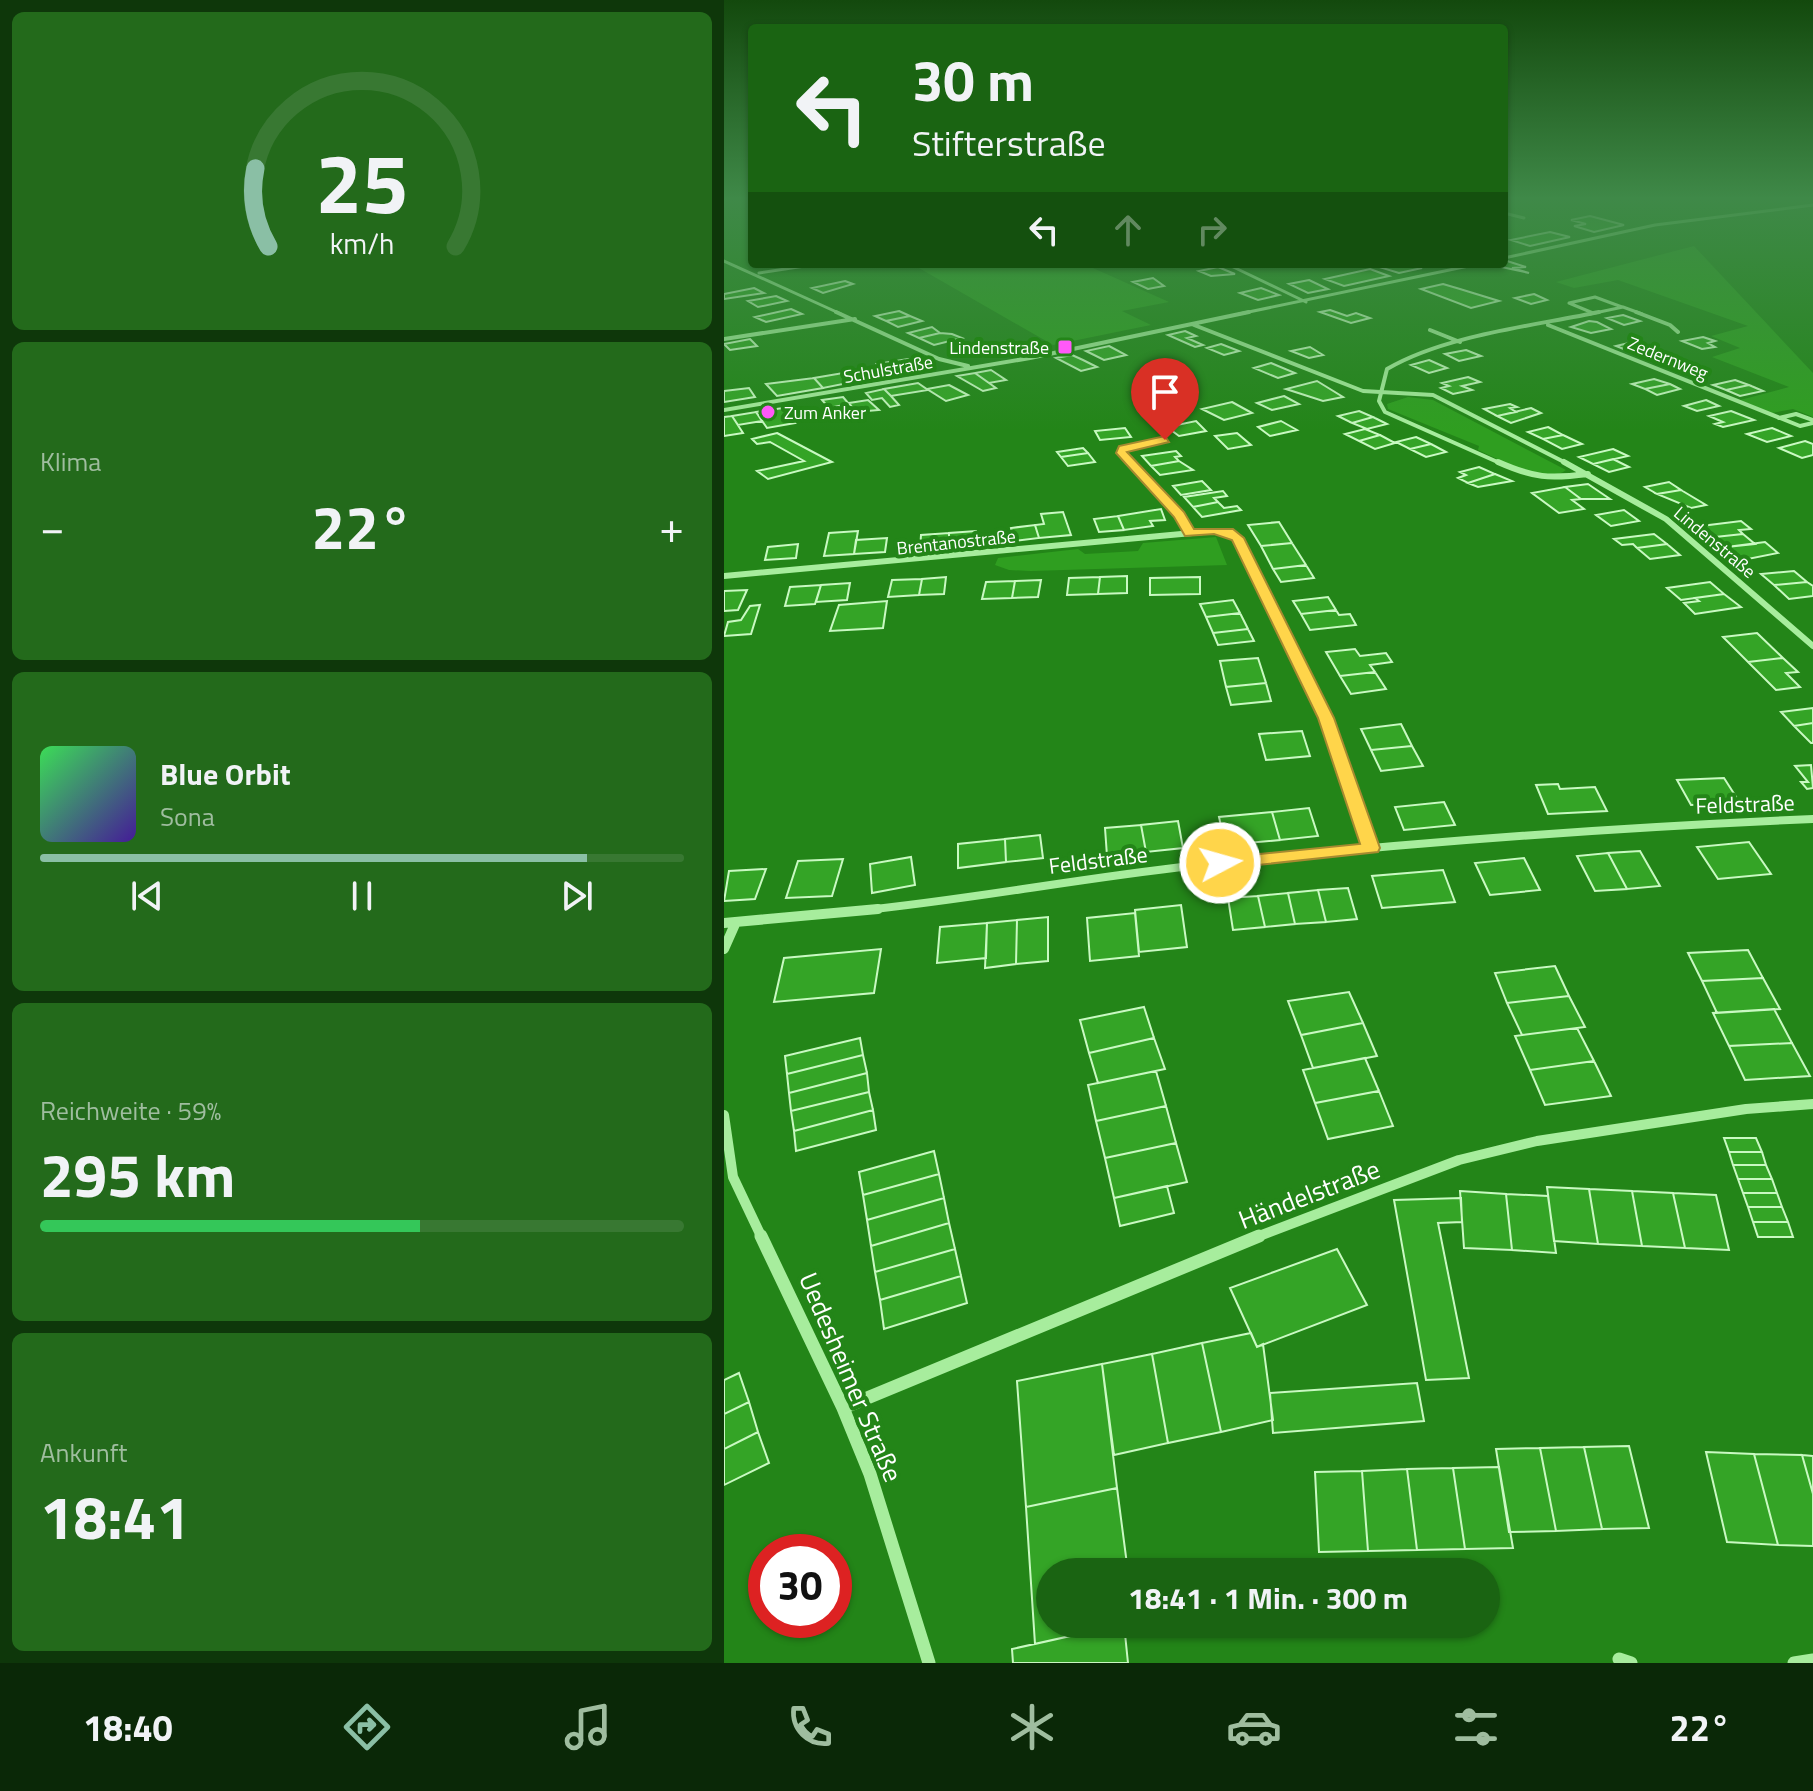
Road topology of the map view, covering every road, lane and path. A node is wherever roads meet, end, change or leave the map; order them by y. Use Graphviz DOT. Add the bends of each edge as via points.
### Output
graph roads {
  1 [pos="763,276"];
  2 [pos="1251,276"];
  3 [pos="1424,276"];
  4 [pos="1306,302"];
  5 [pos="1623,307"];
  6 [pos="1595,313"];
  7 [pos="855,319"];
  8 [pos="1193,325"];
  9 [pos="1547,325"];
  10 [pos="1430,330"];
  11 [pos="1678,332"];
  12 [pos="724,339"];
  13 [pos="1461,342"];
  14 [pos="970,366"];
  15 [pos="1382,393"];
  16 [pos="724,410"];
  17 [pos="1778,418"];
  18 [pos="1813,421"];
  19 [pos="1165,440"];
  20 [pos="1588,474"];
  21 [pos="1190,533"];
  22 [pos="724,576"];
  23 [pos="1813,646"];
  24 [pos="1810,819"];
  25 [pos="1813,830"];
  26 [pos="1371,848"];
  27 [pos="736,922"];
  28 [pos="724,923"];
  29 [pos="724,949"];
  30 [pos="1813,1104"];
  31 [pos="724,1115"];
  32 [pos="728,1180"];
  33 [pos="843,1408"];
  34 [pos="1813,1660"];
  35 [pos="929,1663"];
  36 [pos="1794,1663"];
  1 -- 7 [label="street"];
  2 -- 4 [label="street"];
  3 -- 4 [label="street, Schulstraße"];
  4 -- 8 [label="street, Schulstraße"];
  5 -- 6 [label="street"];
  5 -- 6 [label="street" via="1595,297 1569,303"];
  5 -- 11 [label="street"];
  6 -- 9 [label="street"];
  7 -- 12 [label="street"];
  7 -- 14 [label="street" via="948,363"];
  8 -- 14 [label="street, Schulstraße"];
  8 -- 15 [label="street, Lindenstraße" via="1363,391"];
  9 -- 13 [label="street"];
  9 -- 17 [label="street, Zedernweg"];
  10 -- 13 [label="street"];
  13 -- 15 [label="street" via="1396,362 1387,369"];
  14 -- 16 [label="street, Schulstraße"];
  15 -- 20 [label="street, Lindenstraße" via="1433,395"];
  15 -- 20 [label="street" via="1379,401 1385,412 1530,476"];
  17 -- 18 [label="street, Zedernweg" via="1796,414"];
  17 -- 18 [label="street, Zedernweg" via="1800,426"];
  19 -- 21 [label="street" via="1123,448 1122,453"];
  20 -- 23 [label="street, Lindenstraße" via="1666,519"];
  21 -- 22 [label="street, Brentanostraße"];
  21 -- 26 [label="street, Brentanostraße" via="1214,531 1238,538 1326,718"];
  24 -- 25 [label="street"];
  24 -- 26 [label="street, Feldstraße"];
  26 -- 27 [label="street, Feldstraße"];
  27 -- 28 [label="street, Feldstraße"];
  27 -- 29 [label="street"];
  30 -- 33 [label="street, Händelstraße" via="1551,1139 1459,1160 1192,1262"];
  31 -- 32 [label="street, Uedesheimer Straße"];
  32 -- 33 [label="street, Uedesheimer Straße"];
  33 -- 35 [label="street, Uedesheimer Straße" via="870,1474"];
  34 -- 36 [label="street"];
}
